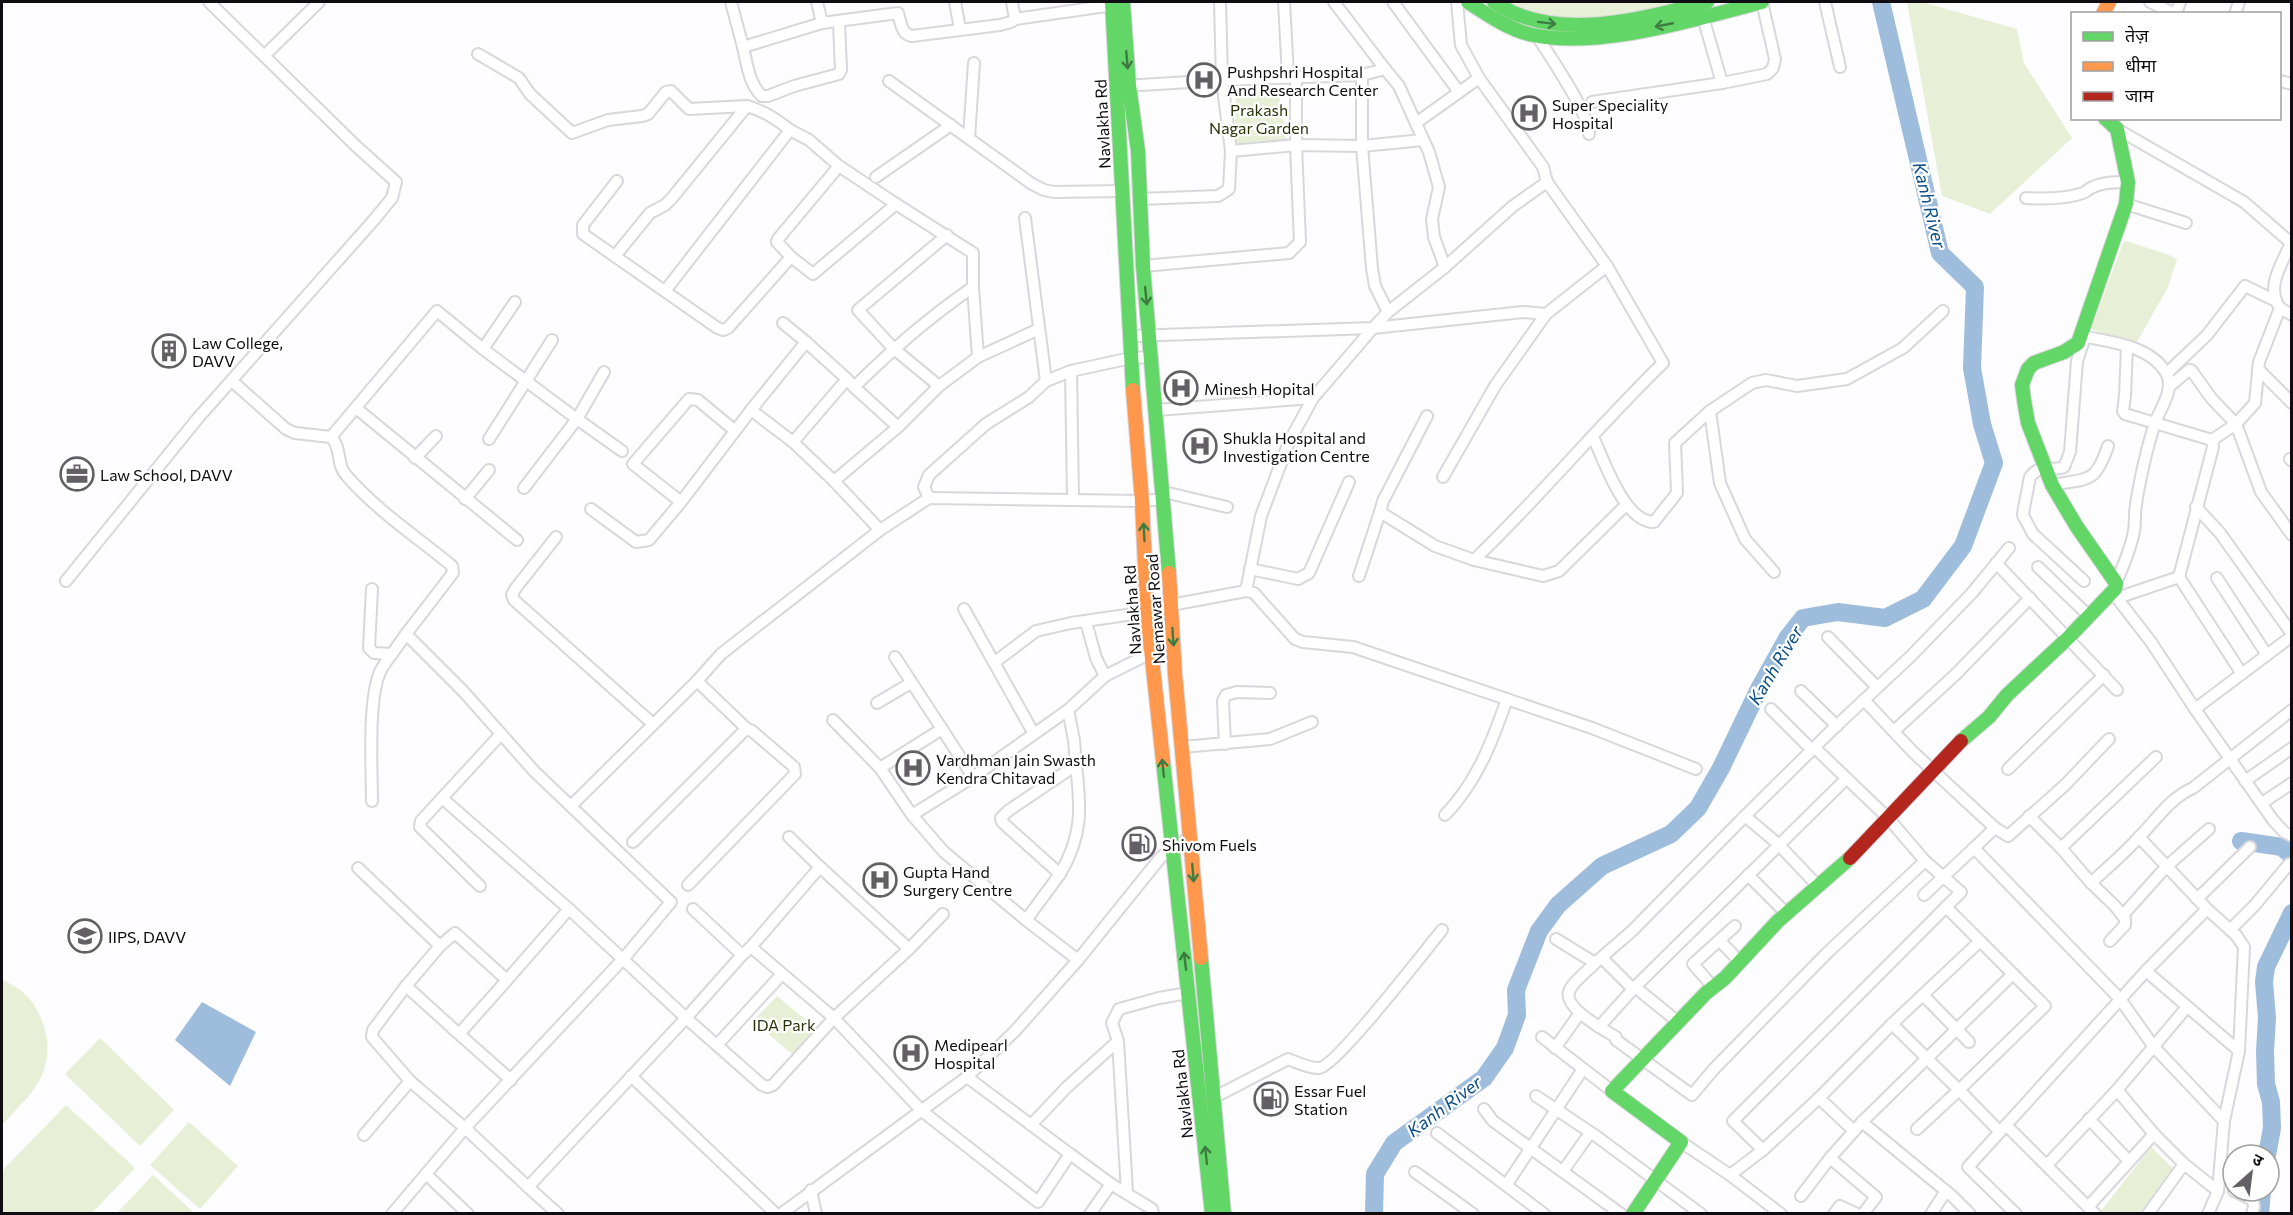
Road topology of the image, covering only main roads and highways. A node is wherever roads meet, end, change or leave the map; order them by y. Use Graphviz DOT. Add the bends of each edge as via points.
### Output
graph roads {
  1 [pos="1468,2"];
  2 [pos="1494,2"];
  3 [pos="1707,2"];
  4 [pos="1762,2"];
  5 [pos="1116,3"];
  6 [pos="1123,86"];
  7 [pos="2108,120"];
  8 [pos="1212,1214"];
  9 [pos="1224,1214"];
  10 [pos="1633,1214"];
  4 -- 1 [label="main road, one-way" via="1703,17 1598,36 1564,38 1512,29"];
  2 -- 3 [label="main road, one-way" via="1519,17 1566,25 1639,18"];
  5 -- 6 [label="main road, Nemawar Road"];
  8 -- 6 [label="main road, Navlakha Rd, one-way" via="1147,612 1122,191"];
  6 -- 9 [label="main road, Nemawar Road, one-way" via="1138,151 1143,266 1164,495 1175,674"];
  7 -- 10 [label="main road" via="2117,129 2128,182 2126,204 2084,336 2064,352 2034,363 2022,385 2028,423 2052,485 2116,590 1612,1091 1682,1142"];
}
